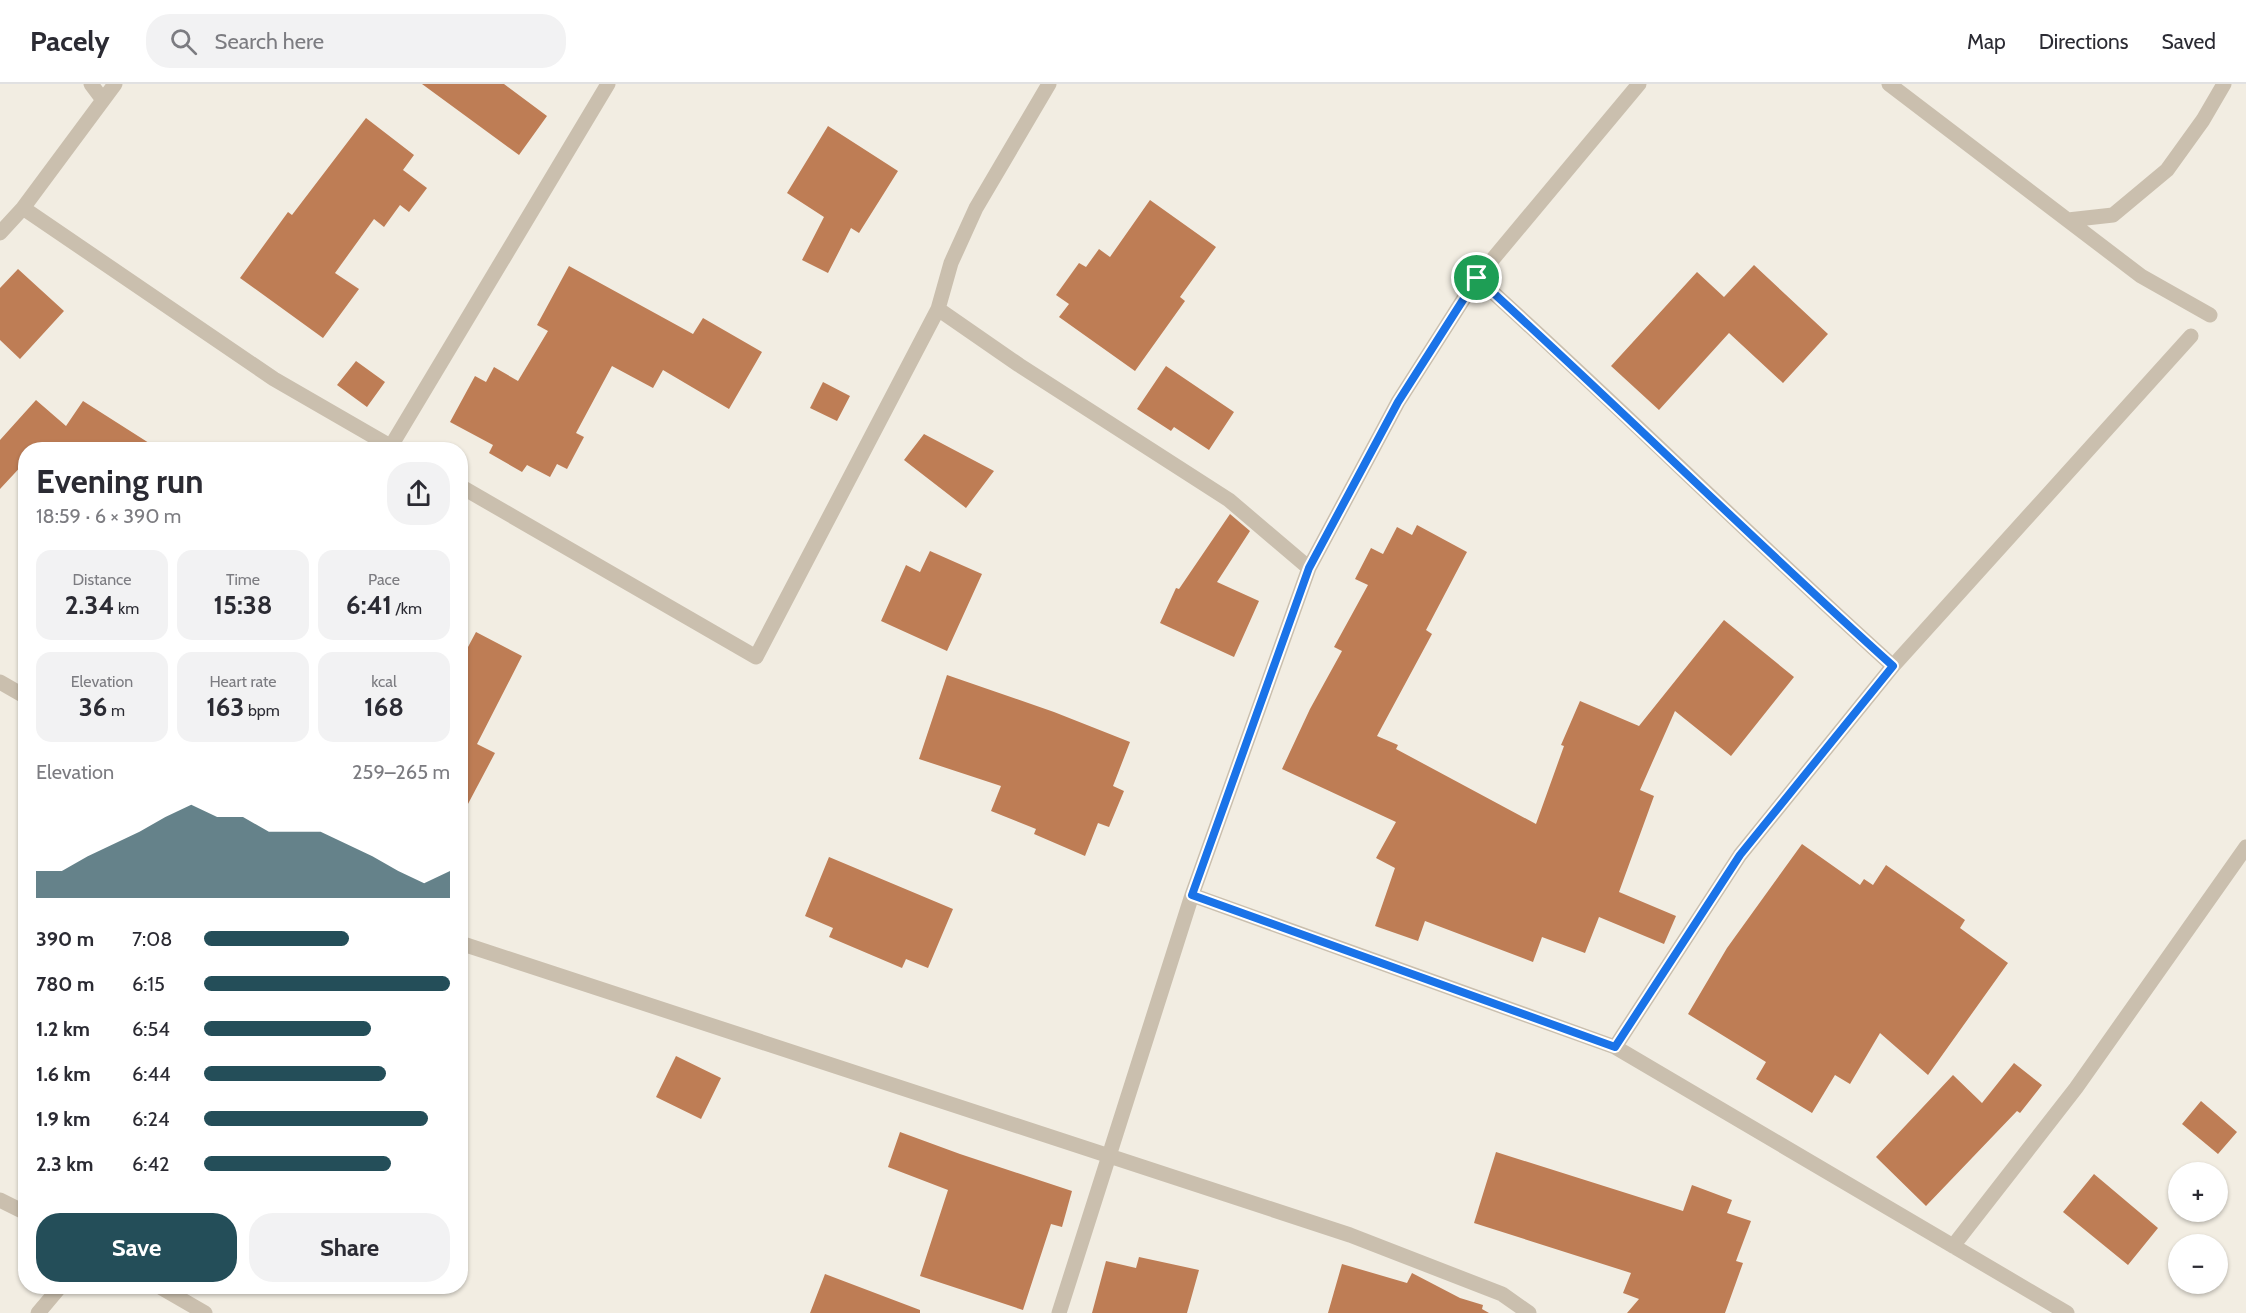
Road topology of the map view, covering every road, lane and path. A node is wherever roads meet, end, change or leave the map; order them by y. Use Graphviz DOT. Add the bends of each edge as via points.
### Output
graph roads {
  1 [pos="91,84"];
  2 [pos="115,84"];
  3 [pos="608,84"];
  4 [pos="1049,84"];
  5 [pos="1639,84"];
  6 [pos="1889,84"];
  7 [pos="2224,84"];
  8 [pos="103,100"];
  9 [pos="23,208"];
  10 [pos="2068,220"];
  11 [pos="0,233"];
  12 [pos="1477,278"];
  13 [pos="938,309"];
  14 [pos="2210,315"];
  15 [pos="2192,336"];
  16 [pos="384,442"];
  17 [pos="398,442"];
  18 [pos="468,491"];
  19 [pos="1309,568"];
  20 [pos="1893,666"];
  21 [pos="0,682"];
  22 [pos="18,692"];
  23 [pos="2246,847"];
  24 [pos="1192,895"];
  25 [pos="468,946"];
  26 [pos="1615,1047"];
  27 [pos="1109,1156"];
  28 [pos="0,1200"];
  29 [pos="18,1209"];
  30 [pos="1953,1246"];
  31 [pos="54,1294"];
  32 [pos="172,1294"];
  33 [pos="38,1313"];
  34 [pos="205,1313"];
  35 [pos="1059,1313"];
  36 [pos="1529,1313"];
  37 [pos="2067,1313"];
  1 -- 8 [label="street"];
  2 -- 8 [label="street"];
  3 -- 17 [label="street"];
  4 -- 13 [label="street" via="976,208 951,263"];
  5 -- 12 [label="street"];
  6 -- 10 [label="street"];
  7 -- 10 [label="street" via="2167,170 2113,215"];
  8 -- 9 [label="street"];
  9 -- 11 [label="street"];
  9 -- 16 [label="street" via="274,379"];
  10 -- 14 [label="street" via="2141,276"];
  12 -- 19 [label="street" via="1398,402"];
  12 -- 20 [label="street"];
  13 -- 18 [label="street" via="756,657"];
  13 -- 19 [label="street" via="1230,500"];
  15 -- 20 [label="street"];
  19 -- 24 [label="street"];
  20 -- 26 [label="street" via="1740,855"];
  21 -- 22 [label="street"];
  23 -- 30 [label="street" via="2076,1088"];
  24 -- 26 [label="street"];
  24 -- 27 [label="street"];
  25 -- 27 [label="street"];
  26 -- 30 [label="street"];
  27 -- 35 [label="street"];
  27 -- 36 [label="street" via="1350,1234 1502,1294"];
  28 -- 29 [label="street"];
  30 -- 37 [label="street"];
  31 -- 33 [label="street"];
  32 -- 34 [label="street"];
}
